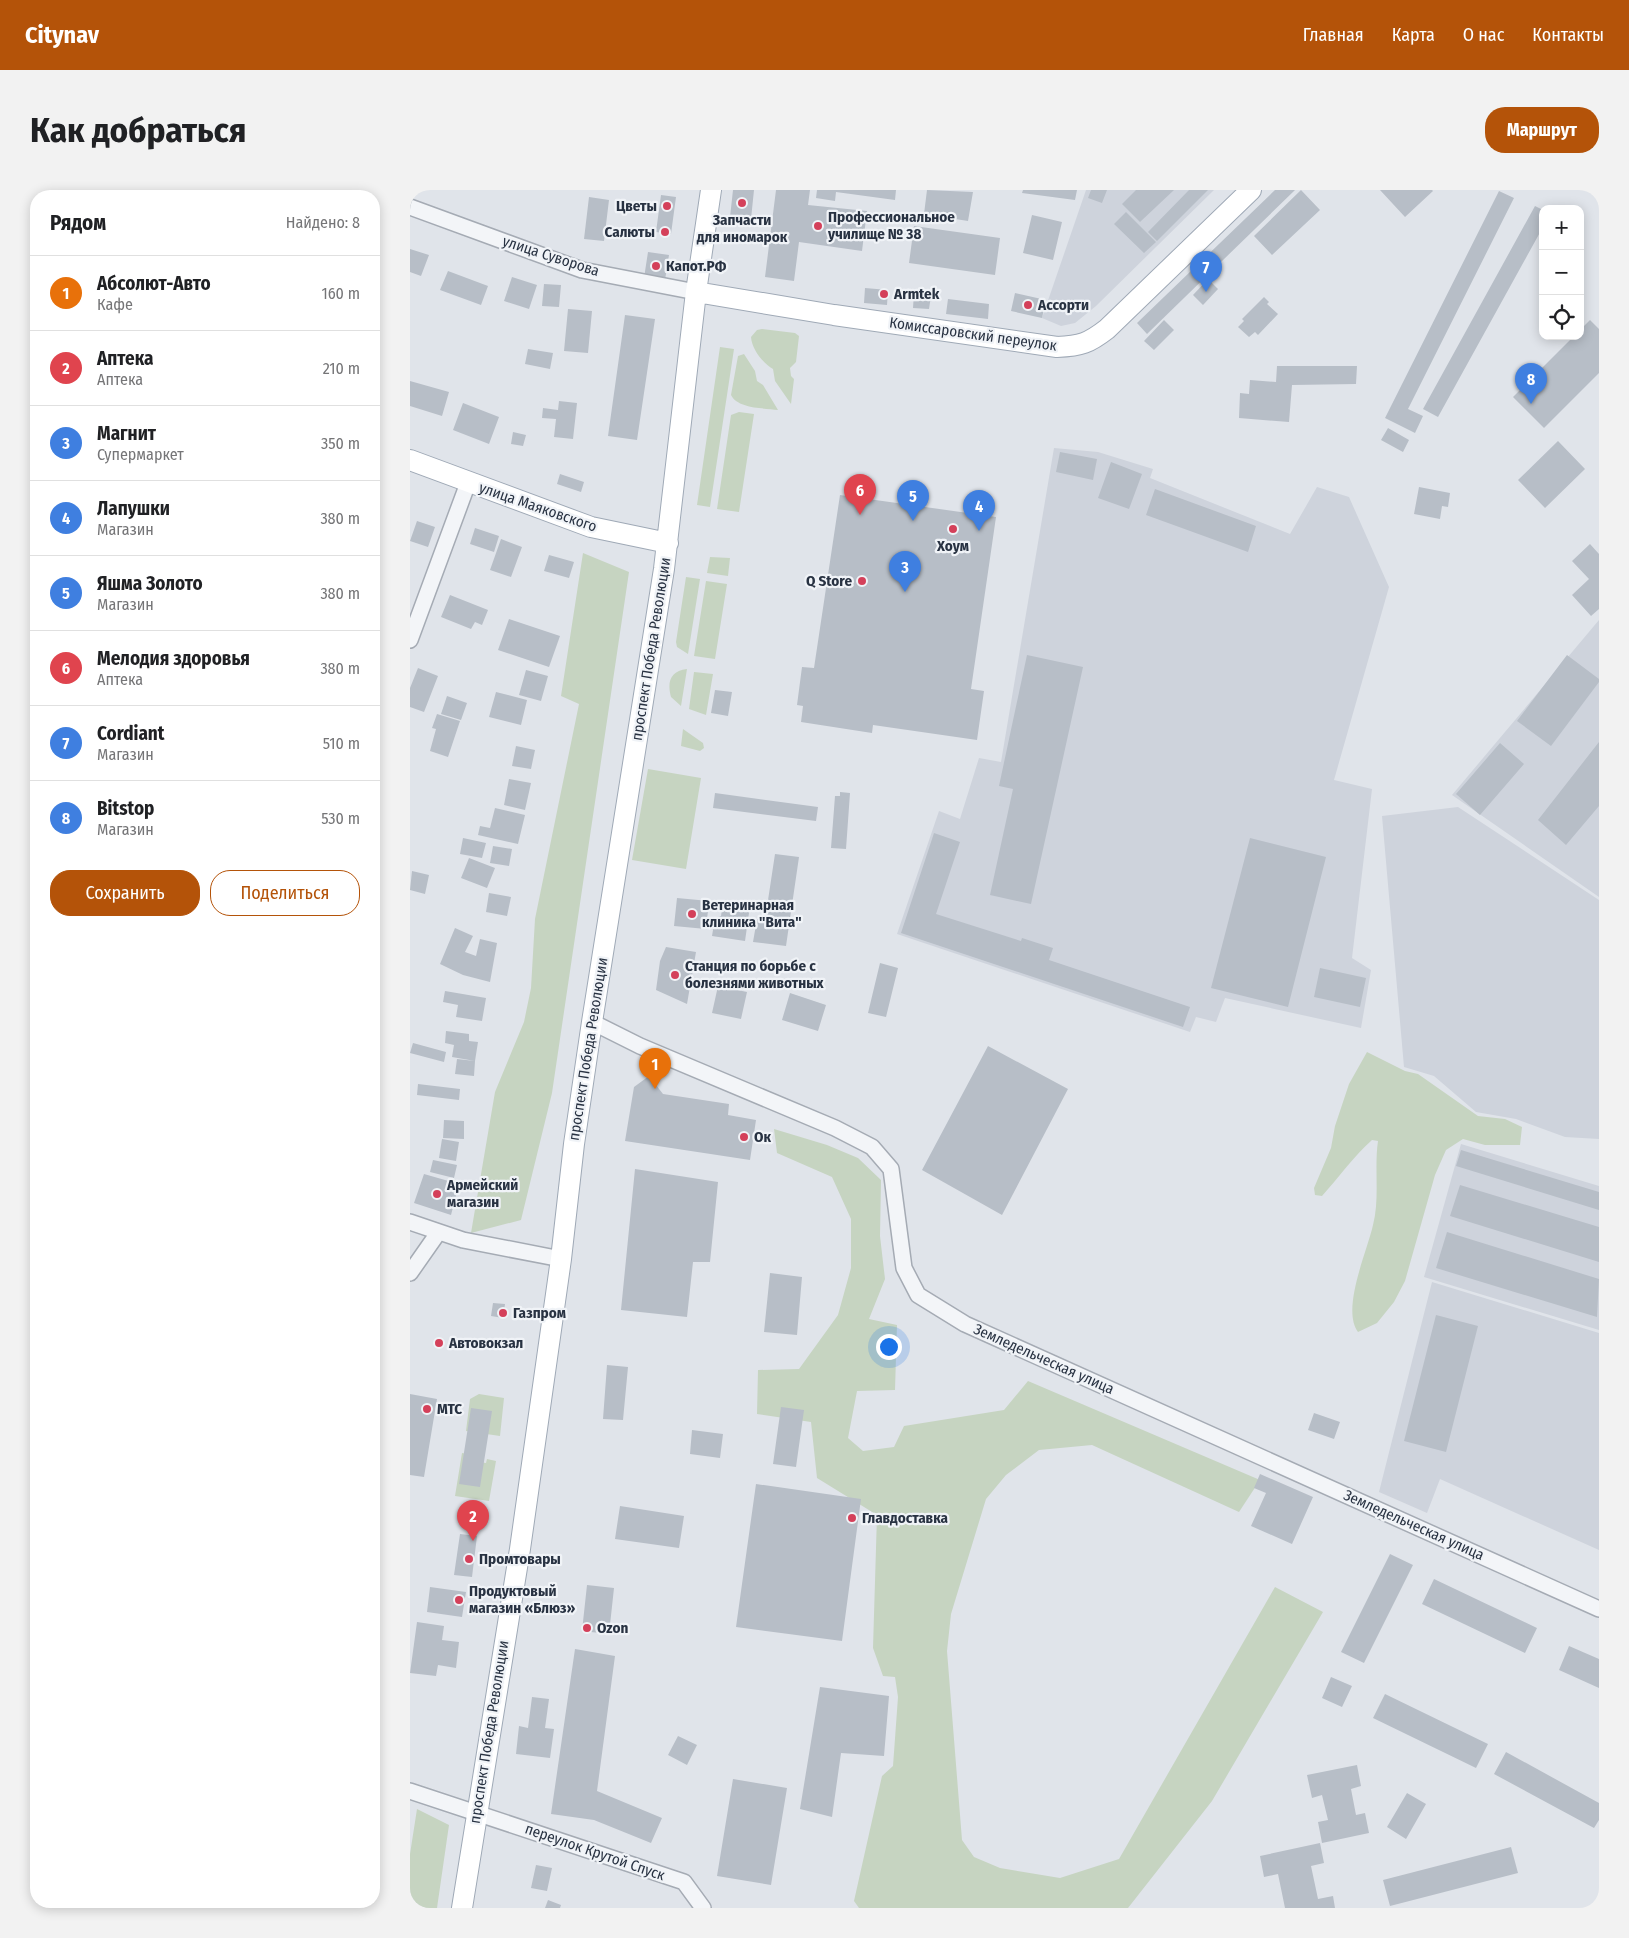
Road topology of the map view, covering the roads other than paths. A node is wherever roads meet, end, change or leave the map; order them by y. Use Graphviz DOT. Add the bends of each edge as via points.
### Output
graph roads {
  1 [pos="711,190"];
  2 [pos="1251,190"];
  3 [pos="410,207"];
  4 [pos="696,292"];
  5 [pos="410,460"];
  6 [pos="468,483"];
  7 [pos="668,543"];
  8 [pos="410,640"];
  9 [pos="592,1022"];
  10 [pos="410,1222"];
  11 [pos="438,1232"];
  12 [pos="561,1259"];
  13 [pos="410,1273"];
  14 [pos="1599,1609"];
  15 [pos="410,1791"];
  16 [pos="476,1812"];
  17 [pos="462,1908"];
  18 [pos="703,1908"];
  1 -- 4 [label="main road, проспект Победа Революции"];
  2 -- 4 [label="main road, Комиссаровский переулок" via="1107,329 1088,343 1079,345 1057,347"];
  3 -- 4 [label="street, улица Суворова" via="582,270"];
  4 -- 7 [label="main road, проспект Победа Революции"];
  5 -- 6 [label="main road, улица Маяковского"];
  6 -- 7 [label="main road, улица Маяковского" via="591,527"];
  6 -- 8 [label="street"];
  7 -- 9 [label="main road, проспект Победа Революции"];
  9 -- 12 [label="main road, проспект Победа Революции"];
  9 -- 14 [label="street, Земледельческая улица" via="872,1147 891,1169 904,1268 918,1294 965,1324"];
  10 -- 11 [label="street"];
  11 -- 12 [label="street"];
  11 -- 13 [label="street"];
  12 -- 16 [label="main road, проспект Победа Революции" via="520,1549"];
  15 -- 16 [label="street, переулок Крутой Спуск"];
  16 -- 17 [label="main road, проспект Победа Революции"];
  16 -- 18 [label="street, переулок Крутой Спуск" via="684,1882"];
}
